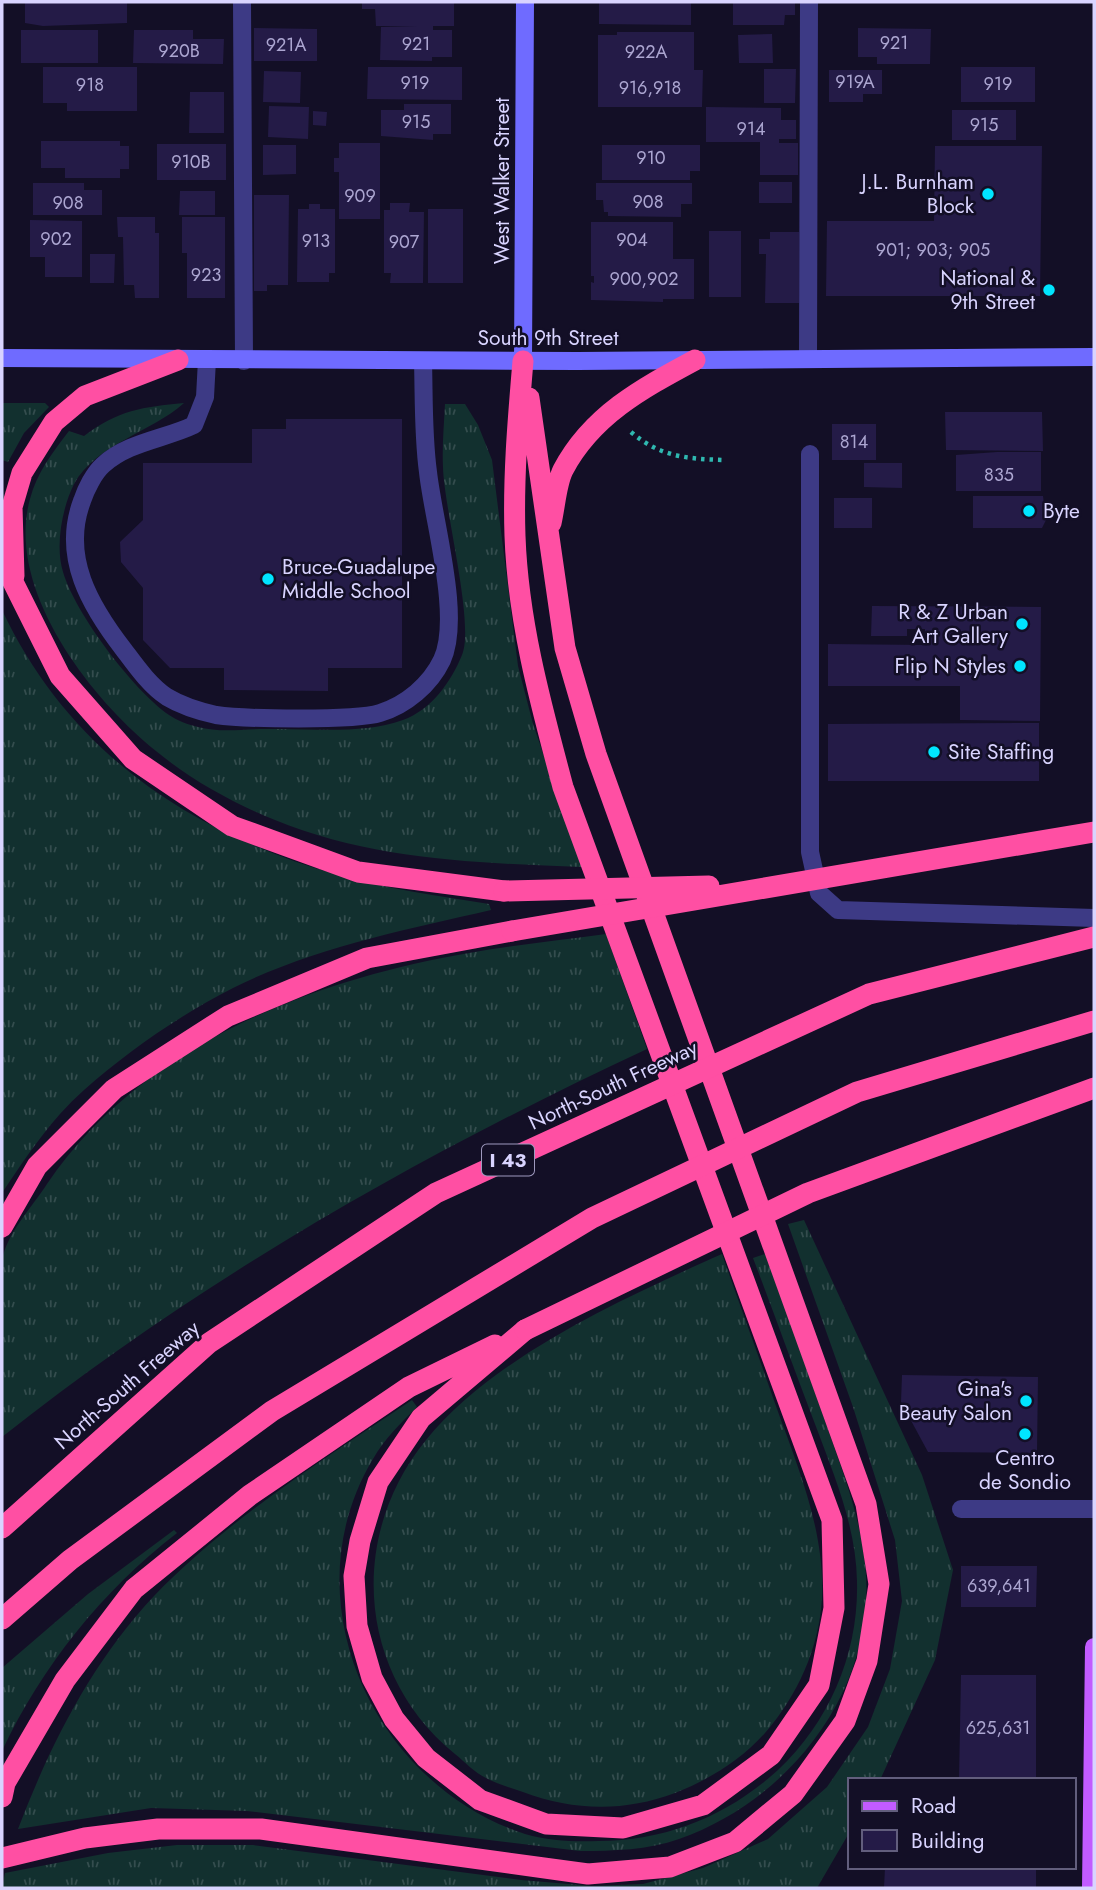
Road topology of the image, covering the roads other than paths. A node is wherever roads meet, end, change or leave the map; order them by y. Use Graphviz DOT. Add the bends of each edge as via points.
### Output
graph roads {
  1 [pos="242,2"];
  2 [pos="525,2"];
  3 [pos="809,2"];
  4 [pos="1094,357"];
  5 [pos="2,358"];
  6 [pos="808,359"];
  7 [pos="178,360"];
  8 [pos="207,360"];
  9 [pos="695,360"];
  10 [pos="244,361"];
  11 [pos="423,361"];
  12 [pos="523,361"];
  13 [pos="810,454"];
  14 [pos="548,538"];
  15 [pos="2,560"];
  16 [pos="15,589"];
  17 [pos="1094,832"];
  18 [pos="777,885"];
  19 [pos="1094,918"];
  20 [pos="1094,937"];
  21 [pos="1094,1021"];
  22 [pos="1094,1088"];
  23 [pos="2,1227"];
  24 [pos="525,1330"];
  25 [pos="961,1509"];
  26 [pos="1094,1509"];
  27 [pos="2,1528"];
  28 [pos="2,1619"];
  29 [pos="1094,1647"];
  30 [pos="1093,1796"];
  31 [pos="2,1797"];
  32 [pos="2,1858"];
  33 [pos="1091,1888"];
  1 -- 10 [label="street"];
  2 -- 12 [label="street, West Walker Street"];
  3 -- 6 [label="street"];
  4 -- 6 [label="street, South 9th Street"];
  5 -- 7 [label="street, South 9th Street"];
  6 -- 9 [label="street, South 9th Street"];
  7 -- 8 [label="street, South 9th Street"];
  7 -- 16 [label="highway" via="86,396 54,422 22,473 12,507"];
  8 -- 10 [label="street, South 9th Street"];
  8 -- 11 [label="street" via="205,397 194,425 139,444 103,465 85,491 74,522 74,553 85,590 138,668 164,695 190,709 219,715 349,717 405,702 429,681 443,658 449,629 427,470"];
  9 -- 12 [label="street, South 9th Street"];
  9 -- 14 [label="highway" via="636,392 596,423 562,471"];
  10 -- 11 [label="street, South 9th Street"];
  11 -- 12 [label="street, South 9th Street"];
  12 -- 14 [label="highway"];
  12 -- 24 [label="highway" via="514,462 515,539 532,668 559,774 832,1520 834,1608 819,1685 771,1755 703,1805 623,1828 546,1824 480,1800 426,1759 394,1719 372,1678 357,1626 354,1576 378,1482 421,1418"];
  13 -- 19 [label="street" via="810,852 819,893 838,910"];
  14 -- 32 [label="highway" via="565,648 596,754 866,1504 880,1584 867,1661 845,1721 793,1794 735,1842 670,1867 588,1874 261,1829 158,1829 85,1838"];
  15 -- 16 [label="highway"];
  16 -- 18 [label="highway, bridge" via="61,676 133,759 232,826 358,872 504,891"];
  17 -- 18 [label="highway, bridge"];
  18 -- 23 [label="highway, bridge" via="367,958 228,1016 114,1089 37,1166"];
  20 -- 27 [label="highway, North-South Freeway / I 43, bridge" via="869,994 436,1194 209,1343"];
  21 -- 28 [label="highway, bridge" via="857,1092 592,1218 272,1411 70,1560"];
  22 -- 24 [label="highway, bridge" via="808,1193"];
  24 -- 31 [label="highway" via="409,1387 250,1495 134,1589 65,1680 5,1783"];
  25 -- 26 [label="street"];
  29 -- 30 [label="main road"];
  30 -- 33 [label="main road"];
}
